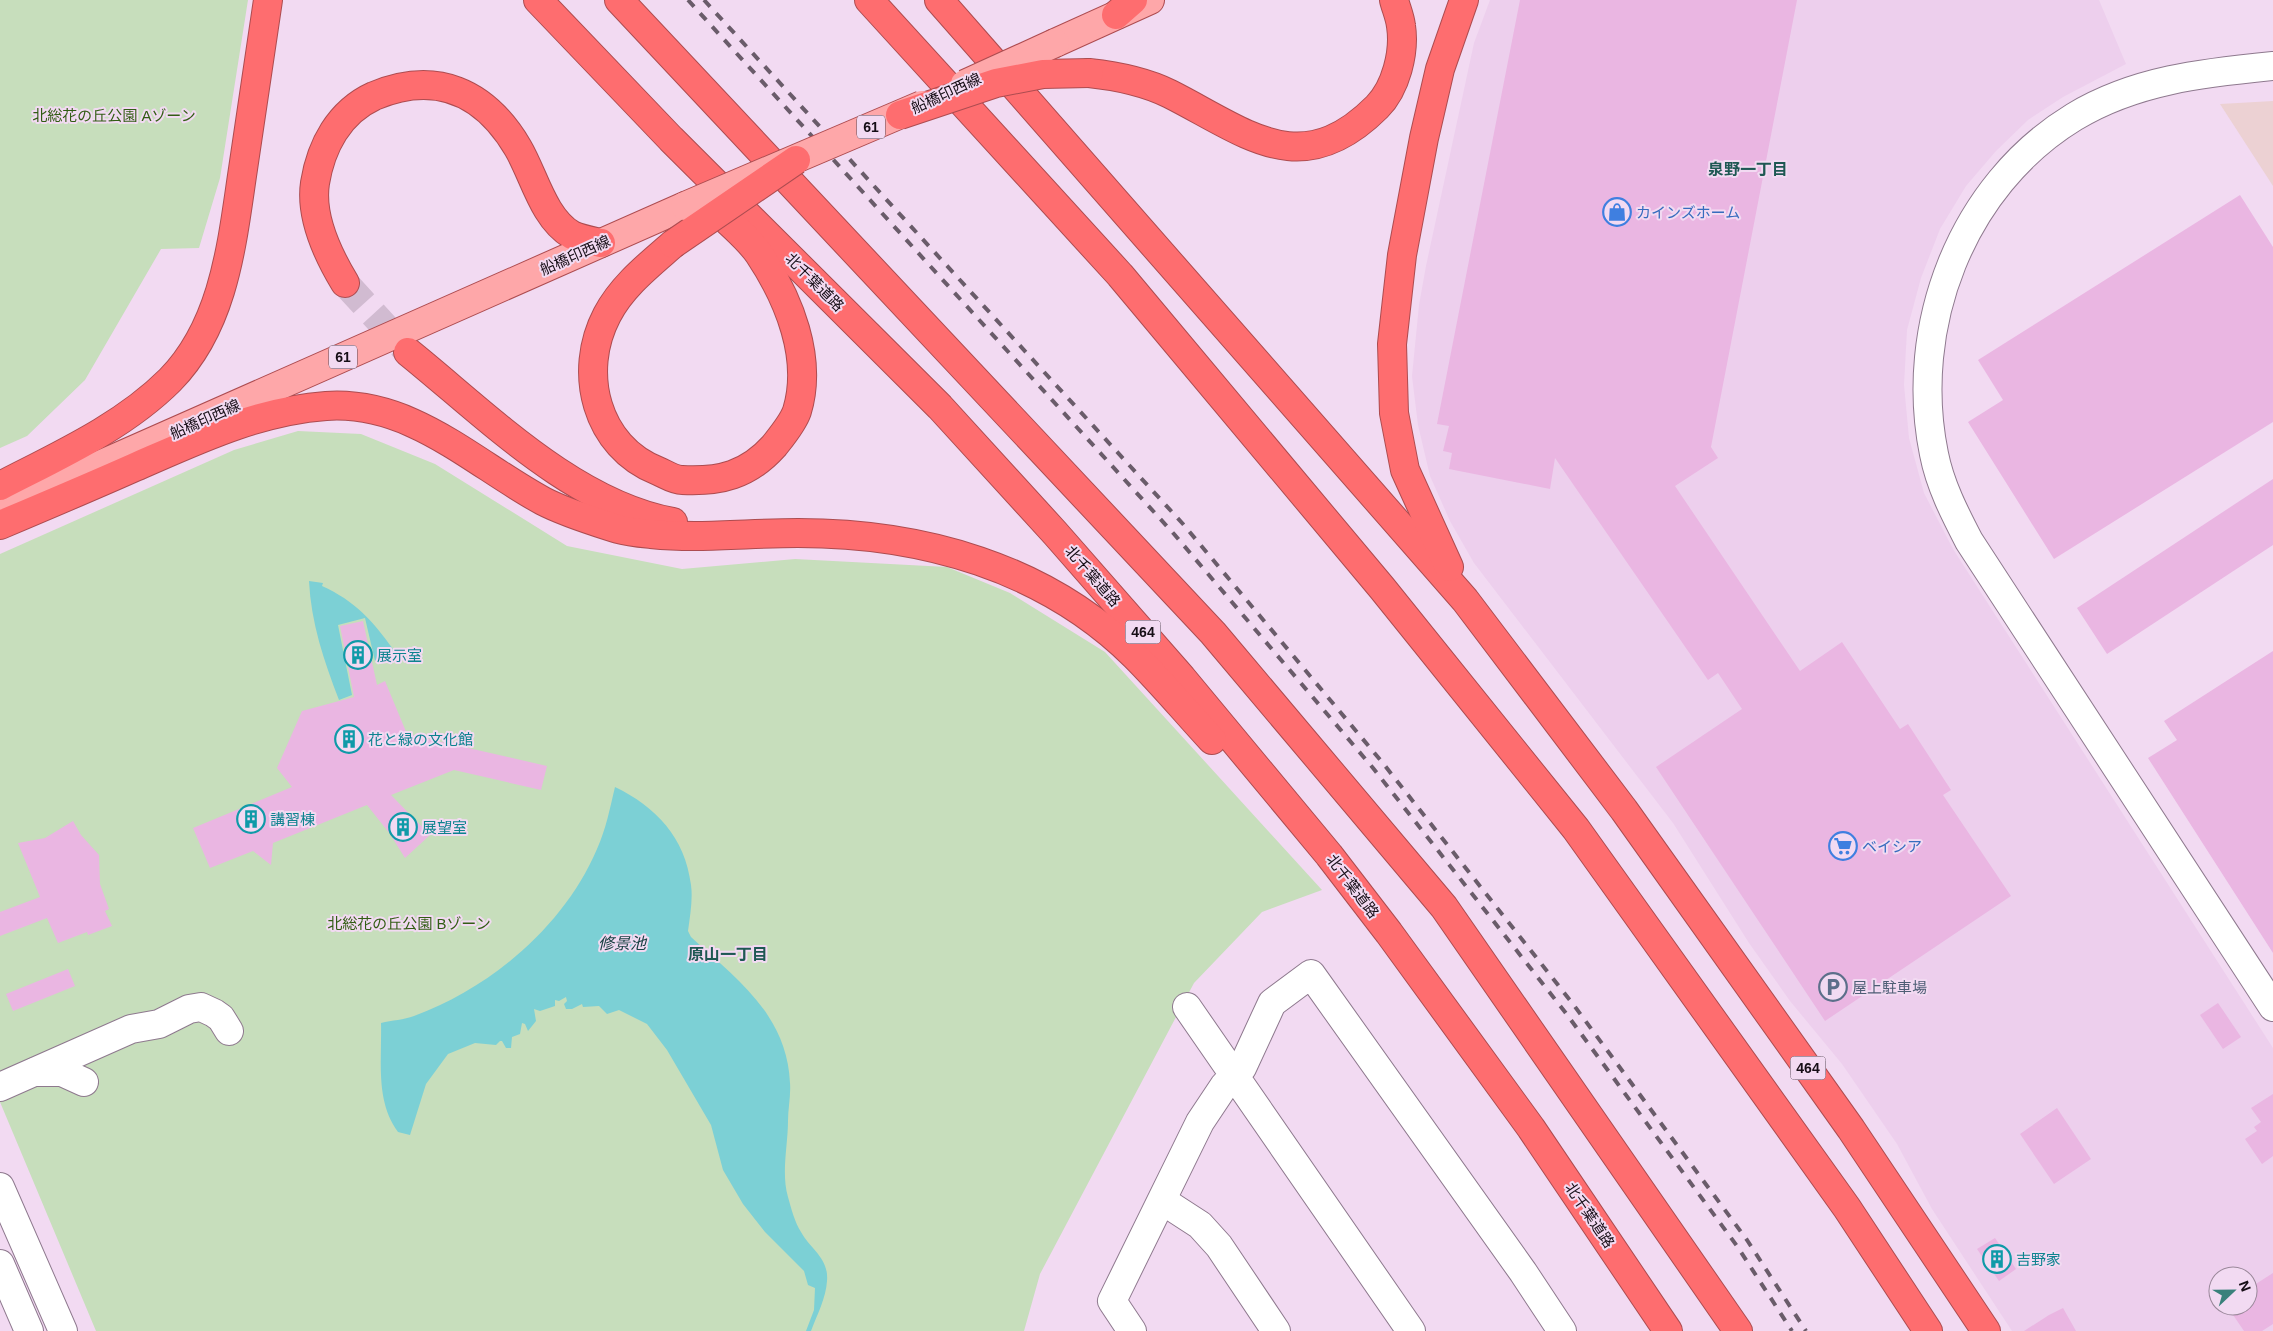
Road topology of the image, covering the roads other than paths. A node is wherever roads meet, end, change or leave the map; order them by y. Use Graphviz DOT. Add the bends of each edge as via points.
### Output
graph roads {
  1 [pos="268,0"];
  2 [pos="518,0"];
  3 [pos="538,0"];
  4 [pos="620,0"];
  5 [pos="870,0"];
  6 [pos="939,0"];
  7 [pos="954,0"];
  8 [pos="1150,0"];
  9 [pos="1394,0"];
  10 [pos="1464,0"];
  11 [pos="1124,7"];
  12 [pos="2273,66"];
  13 [pos="900,115"];
  14 [pos="796,160"];
  15 [pos="601,243"];
  16 [pos="1157,248"];
  17 [pos="345,283"];
  18 [pos="408,352"];
  19 [pos="0,486"];
  20 [pos="0,509"];
  21 [pos="0,525"];
  22 [pos="766,533"];
  23 [pos="1465,600"];
  24 [pos="1389,933"];
  25 [pos="1187,1007"];
  26 [pos="2273,1007"];
  27 [pos="229,1031"];
  28 [pos="34,1072"];
  29 [pos="1234,1075"];
  30 [pos="84,1082"];
  31 [pos="0,1087"];
  32 [pos="0,1187"];
  33 [pos="1162,1201"];
  34 [pos="0,1264"];
  35 [pos="29,1331"];
  36 [pos="63,1331"];
  37 [pos="1132,1331"];
  38 [pos="1276,1331"];
  39 [pos="1411,1331"];
  40 [pos="1562,1331"];
  41 [pos="1668,1331"];
  42 [pos="1738,1331"];
  43 [pos="1928,1331"];
  44 [pos="1986,1331"];
  1 -- 19 [label="highway" via="234,237 219,296 198,343 170,379 141,404 105,429"];
  2 -- 14 [label="highway, bridge" via="758,253 784,299 796,330 803,370 796,413 760,462 723,479 680,480 644,466 619,446 604,424 594,392 594,353 607,315 635,276 673,244"];
  3 -- 24 [label="highway, 北千葉道路 / 464" via="671,139 940,407 1036,512 1182,678 1329,855"];
  4 -- 42 [label="highway" via="1213,633 1438,900"];
  5 -- 43 [label="highway" via="1120,275 1376,580 1576,829 1847,1208"];
  6 -- 16 [label="highway, 464"];
  7 -- 16 [label="highway" via="1111,182"];
  8 -- 11 [label="main road, 船橋印西線 / 61"];
  9 -- 13 [label="highway, bridge" via="1401,26 1400,64 1382,101 1358,126 1328,142 1302,148 1254,137 1217,121 1168,93 1127,77 1089,73 1043,74 996,83"];
  10 -- 23 [label="highway" via="1440,69 1424,138 1402,255 1392,344 1394,413 1405,470"];
  11 -- 13 [label="main road, 船橋印西線 / 61, bridge"];
  12 -- 26 [label="street" via="2198,73 2156,82 2116,96 2074,117 2039,142 2006,174 1978,210 1953,258 1938,305 1928,355 1927,396 1934,455 1953,509 1969,541"];
  13 -- 14 [label="main road, 船橋印西線 / 61, bridge"];
  14 -- 15 [label="main road, 船橋印西線 / 61, bridge"];
  15 -- 17 [label="highway" via="572,235 551,214 518,149 499,122 474,99 450,87 422,84 390,90 367,100 346,115 329,137 319,160 314,190 318,218 325,242"];
  15 -- 20 [label="main road, 船橋印西線 / 61"];
  16 -- 23 [label="highway, 464"];
  18 -- 22 [label="highway" via="579,487 623,509 662,520 709,529"];
  21 -- 22 [label="highway" via="206,436 264,415 330,406 388,414 423,426 545,502 623,531 678,537"];
  22 -- 24 [label="highway" via="882,537 926,546 990,563 1071,606 1134,655"];
  23 -- 44 [label="highway, 464" via="1624,810 1851,1129"];
  24 -- 41 [label="highway, 北千葉道路 / 464" via="1531,1128"];
  25 -- 29 [label="street"];
  27 -- 28 [label="street" via="214,1013 201,1007 189,1009 159,1024 131,1029"];
  28 -- 30 [label="street" via="62,1072"];
  28 -- 31 [label="street"];
  29 -- 33 [label="street" via="1200,1122"];
  29 -- 39 [label="street"];
  29 -- 40 [label="street" via="1242,1068 1272,1003 1311,974"];
  32 -- 36 [label="street"];
  33 -- 37 [label="street" via="1112,1301"];
  33 -- 38 [label="street" via="1200,1225 1219,1246"];
  34 -- 35 [label="street"];
}
